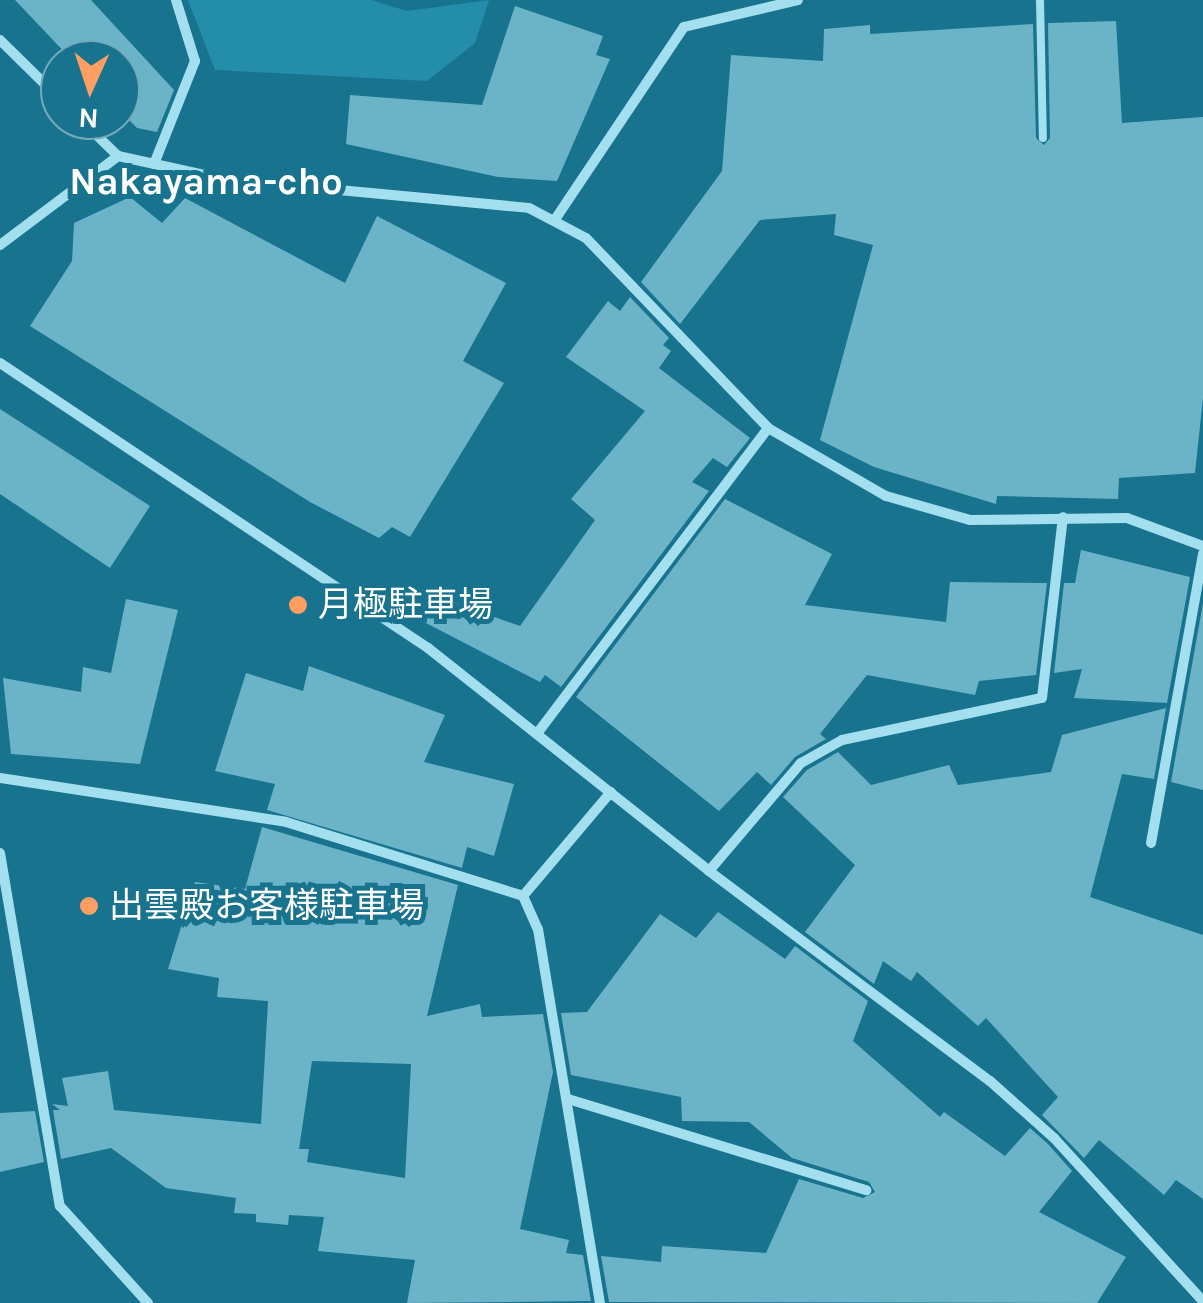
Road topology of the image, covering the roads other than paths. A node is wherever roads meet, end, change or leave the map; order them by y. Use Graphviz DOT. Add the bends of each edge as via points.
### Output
graph roads {
  1 [pos="176,0"];
  2 [pos="798,0"];
  3 [pos="1040,0"];
  4 [pos="0,40"];
  5 [pos="40,79"];
  6 [pos="1043,138"];
  7 [pos="102,140"];
  8 [pos="118,156"];
  9 [pos="154,164"];
  10 [pos="556,218"];
  11 [pos="0,245"];
  12 [pos="0,363"];
  13 [pos="768,428"];
  14 [pos="1063,517"];
  15 [pos="1203,546"];
  16 [pos="1203,554"];
  17 [pos="539,731"];
  18 [pos="0,778"];
  19 [pos="611,792"];
  20 [pos="1151,843"];
  21 [pos="0,853"];
  22 [pos="708,872"];
  23 [pos="523,896"];
  24 [pos="568,1099"];
  25 [pos="866,1190"];
  26 [pos="1203,1301"];
  27 [pos="148,1303"];
  28 [pos="600,1303"];
  1 -- 9 [label="street" via="195,61"];
  2 -- 10 [label="street" via="684,27"];
  3 -- 6 [label="lane"];
  4 -- 5 [label="street"];
  7 -- 8 [label="street"];
  8 -- 9 [label="street"];
  8 -- 11 [label="street"];
  9 -- 10 [label="street" via="224,178 528,208"];
  10 -- 13 [label="street" via="651,302"];
  12 -- 17 [label="street" via="428,648"];
  13 -- 14 [label="street" via="886,496 970,520"];
  13 -- 17 [label="street"];
  14 -- 15 [label="street" via="1127,518"];
  14 -- 22 [label="street" via="1042,698 842,740 801,763"];
  16 -- 20 [label="street"];
  17 -- 19 [label="street"];
  18 -- 23 [label="street" via="286,822"];
  19 -- 22 [label="street"];
  19 -- 23 [label="street"];
  21 -- 27 [label="street" via="60,1206"];
  22 -- 26 [label="street" via="990,1081 1054,1138"];
  23 -- 24 [label="street" via="538,929"];
  24 -- 25 [label="street"];
  24 -- 28 [label="street"];
}
